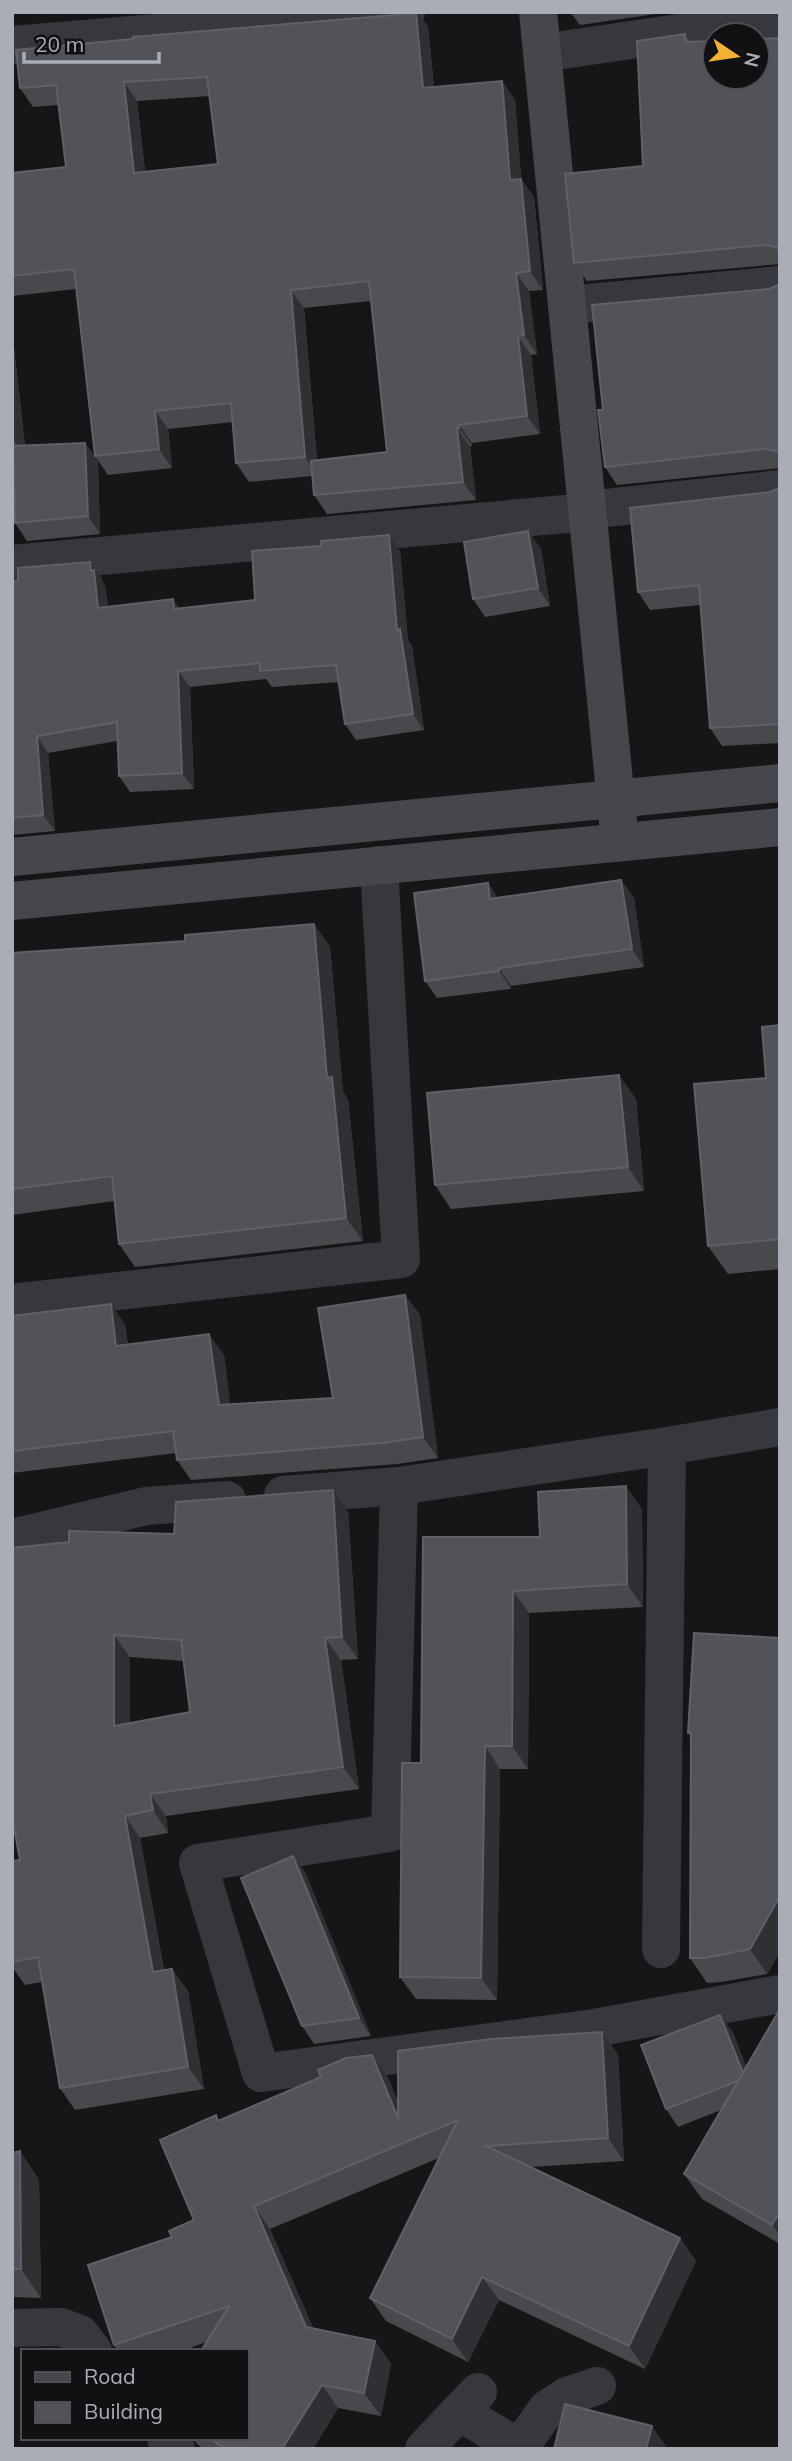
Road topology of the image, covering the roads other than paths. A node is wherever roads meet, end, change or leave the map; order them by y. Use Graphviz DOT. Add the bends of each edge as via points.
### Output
graph roads {
  1 [pos="406,12"];
  2 [pos="538,12"];
  3 [pos="780,18"];
  4 [pos="12,45"];
  5 [pos="542,54"];
  6 [pos="780,285"];
  7 [pos="566,304"];
  8 [pos="780,489"];
  9 [pos="587,512"];
  10 [pos="12,564"];
  11 [pos="780,783"];
  12 [pos="615,798"];
  13 [pos="780,827"];
  14 [pos="620,842"];
  15 [pos="12,857"];
  16 [pos="379,865"];
  17 [pos="12,901"];
  18 [pos="12,1303"];
  19 [pos="780,1427"];
  20 [pos="667,1446"];
  21 [pos="399,1486"];
  22 [pos="12,1538"];
  23 [pos="661,1949"];
  24 [pos="780,1994"];
  25 [pos="12,2328"];
  26 [pos="91,2349"];
  27 [pos="597,2386"];
  28 [pos="521,2448"];
  29 [pos="424,2449"];
  1 -- 4 [label="street"];
  2 -- 5 [label="street"];
  3 -- 5 [label="street"];
  5 -- 7 [label="street"];
  6 -- 7 [label="street"];
  7 -- 9 [label="street"];
  8 -- 9 [label="street"];
  9 -- 10 [label="street"];
  9 -- 12 [label="street"];
  11 -- 12 [label="street"];
  12 -- 14 [label="street"];
  12 -- 15 [label="street"];
  13 -- 14 [label="street"];
  14 -- 16 [label="street"];
  16 -- 17 [label="street"];
  16 -- 18 [label="street" via="401,1259"];
  19 -- 20 [label="street"];
  20 -- 21 [label="street"];
  20 -- 23 [label="street"];
  21 -- 22 [label="street" via="146,1506"];
  21 -- 24 [label="street" via="390,1833 198,1863 261,2073 594,2028"];
  25 -- 26 [label="street" via="61,2327 80,2334"];
  27 -- 28 [label="street" via="547,2409"];
  28 -- 29 [label="street" via="469,2402"];
}
